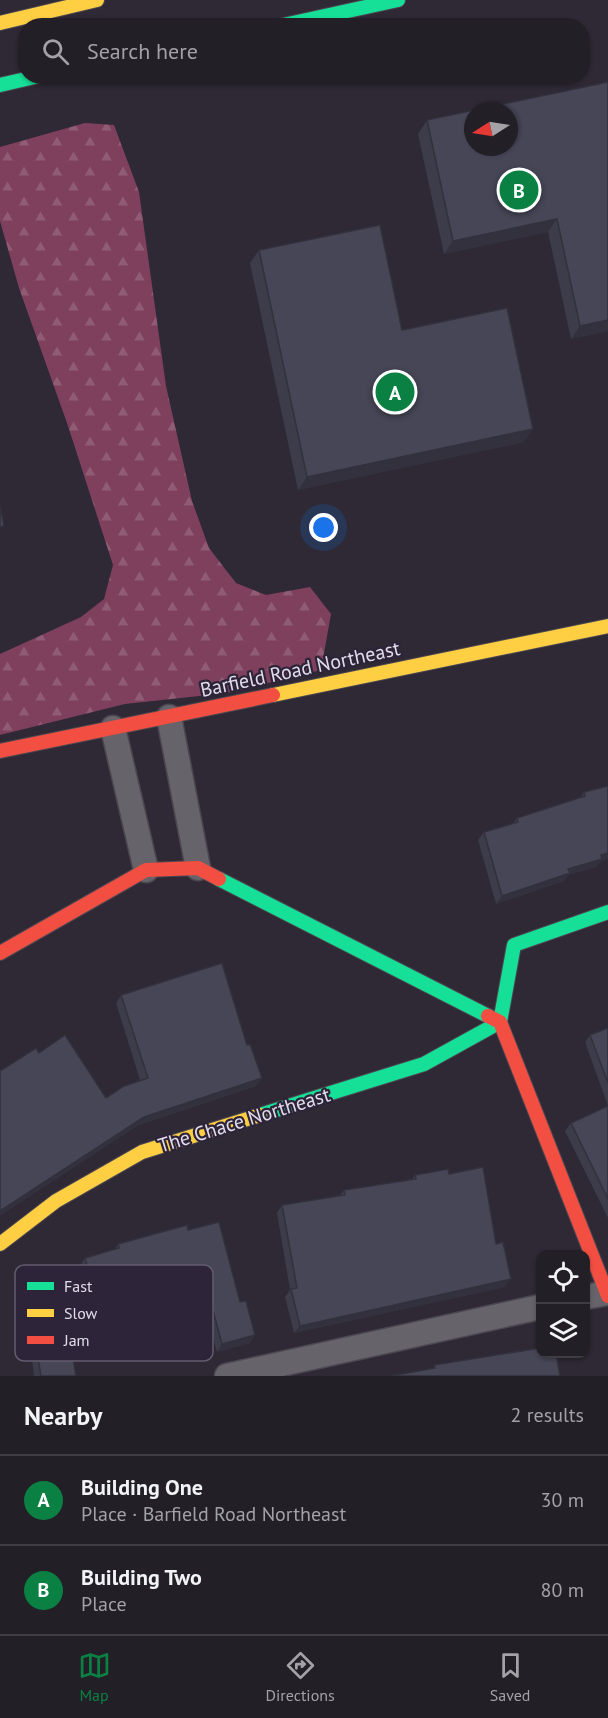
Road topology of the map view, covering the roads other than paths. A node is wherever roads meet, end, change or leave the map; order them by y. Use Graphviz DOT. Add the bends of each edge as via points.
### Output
graph roads {
  1 [pos="97,0"];
  2 [pos="398,0"];
  3 [pos="316,18"];
  4 [pos="0,22"];
  5 [pos="18,81"];
  6 [pos="0,85"];
  7 [pos="608,626"];
  8 [pos="169,717"];
  9 [pos="113,728"];
  10 [pos="0,751"];
  11 [pos="198,868"];
  12 [pos="146,870"];
  13 [pos="608,912"];
  14 [pos="0,953"];
  15 [pos="500,1022"];
  16 [pos="0,1244"];
  17 [pos="600,1295"];
  18 [pos="536,1308"];
  19 [pos="227,1376"];
  1 -- 4 [label="main road"];
  2 -- 3 [label="main road"];
  5 -- 6 [label="main road"];
  7 -- 8 [label="main road, Barfield Road Northeast"];
  8 -- 9 [label="main road, Barfield Road Northeast"];
  8 -- 11 [label="street"];
  9 -- 10 [label="main road, Barfield Road Northeast"];
  9 -- 12 [label="street"];
  11 -- 12 [label="main road"];
  11 -- 15 [label="main road"];
  12 -- 14 [label="main road"];
  13 -- 15 [label="main road" via="514,945"];
  15 -- 16 [label="main road, The Chace Northeast" via="424,1064 142,1152 56,1201"];
  15 -- 17 [label="main road"];
  18 -- 19 [label="street"];
}
